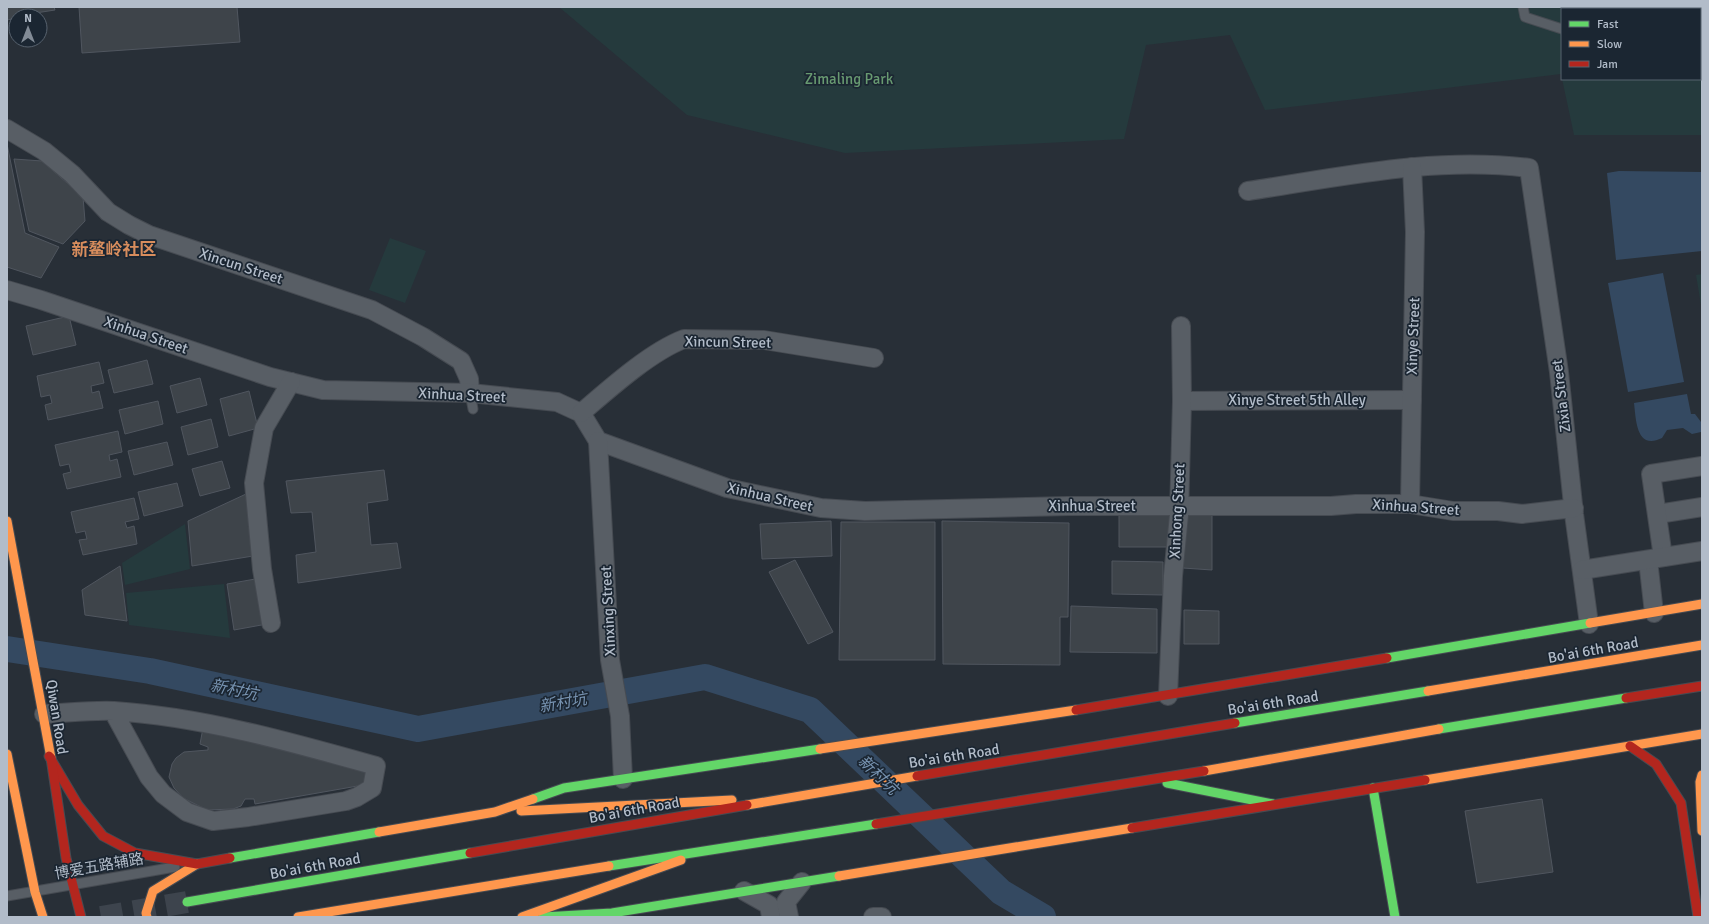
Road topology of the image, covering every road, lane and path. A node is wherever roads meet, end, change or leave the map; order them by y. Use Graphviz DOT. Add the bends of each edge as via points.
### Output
graph roads {
  1 [pos="1523,7"];
  2 [pos="1561,29"];
  3 [pos="7,129"];
  4 [pos="1412,167"];
  5 [pos="1248,191"];
  6 [pos="7,290"];
  7 [pos="1181,326"];
  8 [pos="874,358"];
  9 [pos="291,382"];
  10 [pos="1412,400"];
  11 [pos="471,401"];
  12 [pos="1182,401"];
  13 [pos="581,413"];
  14 [pos="598,441"];
  15 [pos="1702,466"];
  16 [pos="1410,504"];
  17 [pos="1179,506"];
  18 [pos="1702,507"];
  19 [pos="1574,508"];
  20 [pos="1658,514"];
  21 [pos="7,521"];
  22 [pos="1702,551"];
  23 [pos="1656,559"];
  24 [pos="1582,570"];
  25 [pos="1702,604"];
  26 [pos="1654,613"];
  27 [pos="271,623"];
  28 [pos="1589,624"];
  29 [pos="1702,645"];
  30 [pos="1702,686"];
  31 [pos="1168,696"];
  32 [pos="113,711"];
  33 [pos="44,714"];
  34 [pos="1702,734"];
  35 [pos="1630,746"];
  36 [pos="49,756"];
  37 [pos="7,760"];
  38 [pos="1702,775"];
  39 [pos="623,779"];
  40 [pos="1156,780"];
  41 [pos="1373,788"];
  42 [pos="797,796"];
  43 [pos="1273,804"];
  44 [pos="495,812"];
  45 [pos="1702,831"];
  46 [pos="706,850"];
  47 [pos="196,864"];
  48 [pos="802,882"];
  49 [pos="71,885"];
  50 [pos="744,891"];
  51 [pos="35,892"];
  52 [pos="7,896"];
  53 [pos="187,902"];
  54 [pos="43,917"];
  55 [pos="81,917"];
  56 [pos="147,917"];
  57 [pos="298,917"];
  58 [pos="522,917"];
  59 [pos="543,917"];
  60 [pos="771,917"];
  61 [pos="789,917"];
  62 [pos="873,917"];
  63 [pos="882,917"];
  64 [pos="1395,917"];
  65 [pos="1698,917"];
  1 -- 2 [label="lane" via="1525,17"];
  3 -- 11 [label="street, Xincun Street" via="44,151 72,174 108,212 129,225 156,238 372,310 422,337 462,361 469,379"];
  4 -- 5 [label="street" via="1341,175"];
  4 -- 10 [label="street, Xinye Street" via="1415,232"];
  4 -- 19 [label="street, Zixia Street" via="1529,168 1559,372"];
  6 -- 9 [label="street, Xinhua Street"];
  7 -- 12 [label="street, Xinhong Street"];
  8 -- 13 [label="street, Xincun Street" via="764,340 684,339 628,374"];
  9 -- 11 [label="street, Xinhua Street" via="323,390"];
  9 -- 27 [label="street" via="264,428 254,483 262,569"];
  10 -- 12 [label="street, Xinye Street 5th Alley"];
  10 -- 16 [label="street, Xinye Street"];
  11 -- 13 [label="street, Xinhua Street" via="557,402"];
  12 -- 17 [label="street, Xinhong Street"];
  13 -- 14 [label="street"];
  14 -- 17 [label="street, Xinhua Street" via="727,488 821,508 865,511"];
  14 -- 39 [label="street, Xinxing Street" via="610,660 620,716"];
  15 -- 20 [label="street" via="1652,474"];
  16 -- 17 [label="street, Xinhua Street"];
  16 -- 19 [label="street, Xinhua Street" via="1453,511 1522,514"];
  17 -- 31 [label="street, Xinhong Street"];
  18 -- 20 [label="street"];
  19 -- 24 [label="street, Zixia Street"];
  20 -- 23 [label="street"];
  21 -- 33 [label="main road, Qiwan Road"];
  22 -- 23 [label="street"];
  23 -- 24 [label="street"];
  23 -- 26 [label="street"];
  24 -- 28 [label="street, Zixia Street"];
  25 -- 26 [label="main road, Bo'ai 6th Road"];
  26 -- 28 [label="main road, Bo'ai 6th Road"];
  28 -- 31 [label="main road, Bo'ai 6th Road"];
  29 -- 42 [label="main road, Bo'ai 6th Road"];
  30 -- 40 [label="main road" via="1499,718"];
  31 -- 39 [label="main road, Bo'ai 6th Road"];
  32 -- 32 [label="street" via="149,777 163,794 187,812 213,821 346,801 372,788 376,766 281,740 216,726"];
  32 -- 33 [label="street"];
  33 -- 36 [label="main road, Qiwan Road"];
  34 -- 35 [label="main road"];
  35 -- 41 [label="main road"];
  35 -- 65 [label="main road" via="1656,764 1681,803"];
  36 -- 47 [label="main road" via="78,805 102,836 135,852"];
  36 -- 49 [label="main road, Qiwan Road"];
  37 -- 51 [label="main road"];
  38 -- 45 [label="main road"];
  39 -- 44 [label="main road, Bo'ai 6th Road" via="564,788"];
  40 -- 43 [label="main road"];
  40 -- 46 [label="main road"];
  41 -- 43 [label="main road"];
  41 -- 64 [label="main road"];
  42 -- 44 [label="main road"];
  42 -- 53 [label="main road, Bo'ai 6th Road"];
  43 -- 48 [label="main road"];
  44 -- 47 [label="main road, Bo'ai 6th Road"];
  46 -- 57 [label="main road"];
  46 -- 58 [label="main road"];
  47 -- 49 [label="lane, 博爱五路辅路"];
  47 -- 56 [label="main road" via="153,891"];
  48 -- 50 [label="main road"];
  48 -- 61 [label="street" via="786,902"];
  49 -- 51 [label="lane, 博爱五路辅路"];
  49 -- 55 [label="main road, Qiwan Road"];
  50 -- 59 [label="main road" via="612,913"];
  50 -- 60 [label="street" via="768,905"];
  51 -- 52 [label="lane, 博爱五路辅路"];
  51 -- 54 [label="main road"];
  62 -- 63 [label="street"];
}
